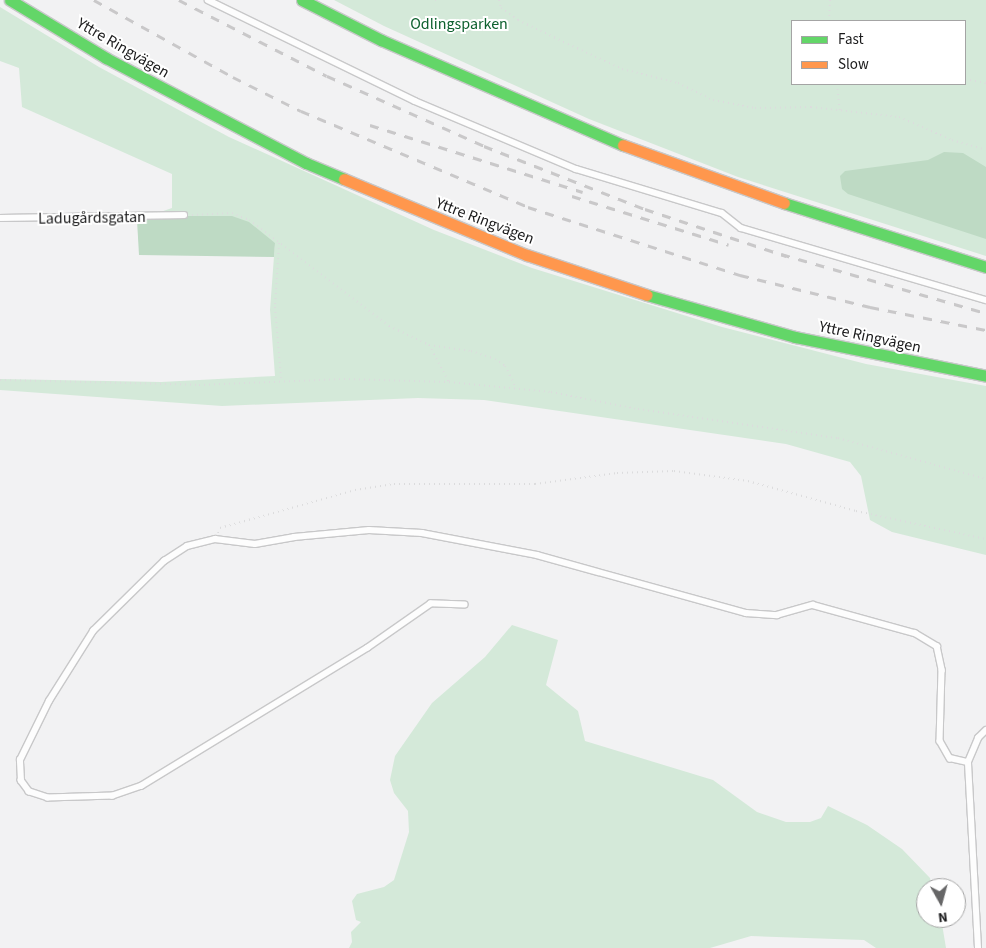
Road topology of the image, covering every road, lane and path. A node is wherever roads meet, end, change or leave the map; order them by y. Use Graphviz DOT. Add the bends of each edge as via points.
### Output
graph roads {
  1 [pos="10,0"];
  2 [pos="208,0"];
  3 [pos="302,0"];
  4 [pos="500,0"];
  5 [pos="830,0"];
  6 [pos="829,20"];
  7 [pos="966,79"];
  8 [pos="986,83"];
  9 [pos="837,85"];
  10 [pos="840,112"];
  11 [pos="986,150"];
  12 [pos="184,215"];
  13 [pos="0,218"];
  14 [pos="279,243"];
  15 [pos="986,267"];
  16 [pos="986,300"];
  17 [pos="429,345"];
  18 [pos="986,376"];
  19 [pos="281,379"];
  20 [pos="0,380"];
  21 [pos="450,382"];
  22 [pos="516,388"];
  23 [pos="986,479"];
  24 [pos="215,539"];
  25 [pos="986,539"];
  26 [pos="465,605"];
  27 [pos="986,730"];
  28 [pos="968,762"];
  29 [pos="978,948"];
  1 -- 18 [label="highway, Yttre Ringvägen" via="106,58 306,163 527,255 634,291 795,337"];
  2 -- 16 [label="lane" via="381,86 576,169 722,213 741,228"];
  3 -- 15 [label="highway" via="512,99 621,144 745,190"];
  4 -- 10 [label="path" via="501,8 518,20 622,70 678,83 713,100 755,108 811,107"];
  5 -- 6 [label="path"];
  7 -- 8 [label="path"];
  9 -- 10 [label="path"];
  10 -- 11 [label="path" via="910,120 952,140"];
  12 -- 13 [label="lane, Ladugårdsgatan"];
  12 -- 14 [label="path" via="232,213 249,220"];
  14 -- 17 [label="path" via="372,316"];
  14 -- 19 [label="path" via="275,307"];
  17 -- 21 [label="path"];
  17 -- 22 [label="path" via="471,351 495,359 505,366"];
  19 -- 20 [label="path" via="199,385"];
  19 -- 21 [label="path"];
  21 -- 22 [label="path"];
  22 -- 23 [label="path" via="838,438"];
  24 -- 25 [label="path" via="220,528 355,490 394,484 550,483 646,471 712,474 748,481 856,511"];
  24 -- 26 [label="lane" via="187,546 164,561 93,631 49,701 20,760 20,782 29,792 48,798 113,796 142,786 368,648 431,604"];
  24 -- 28 [label="lane" via="255,544 369,530 422,533 537,555 746,613 778,615 813,605 866,618 915,633 937,646 942,670 940,741 950,758"];
  27 -- 28 [label="lane" via="978,738"];
  28 -- 29 [label="lane"];
}
